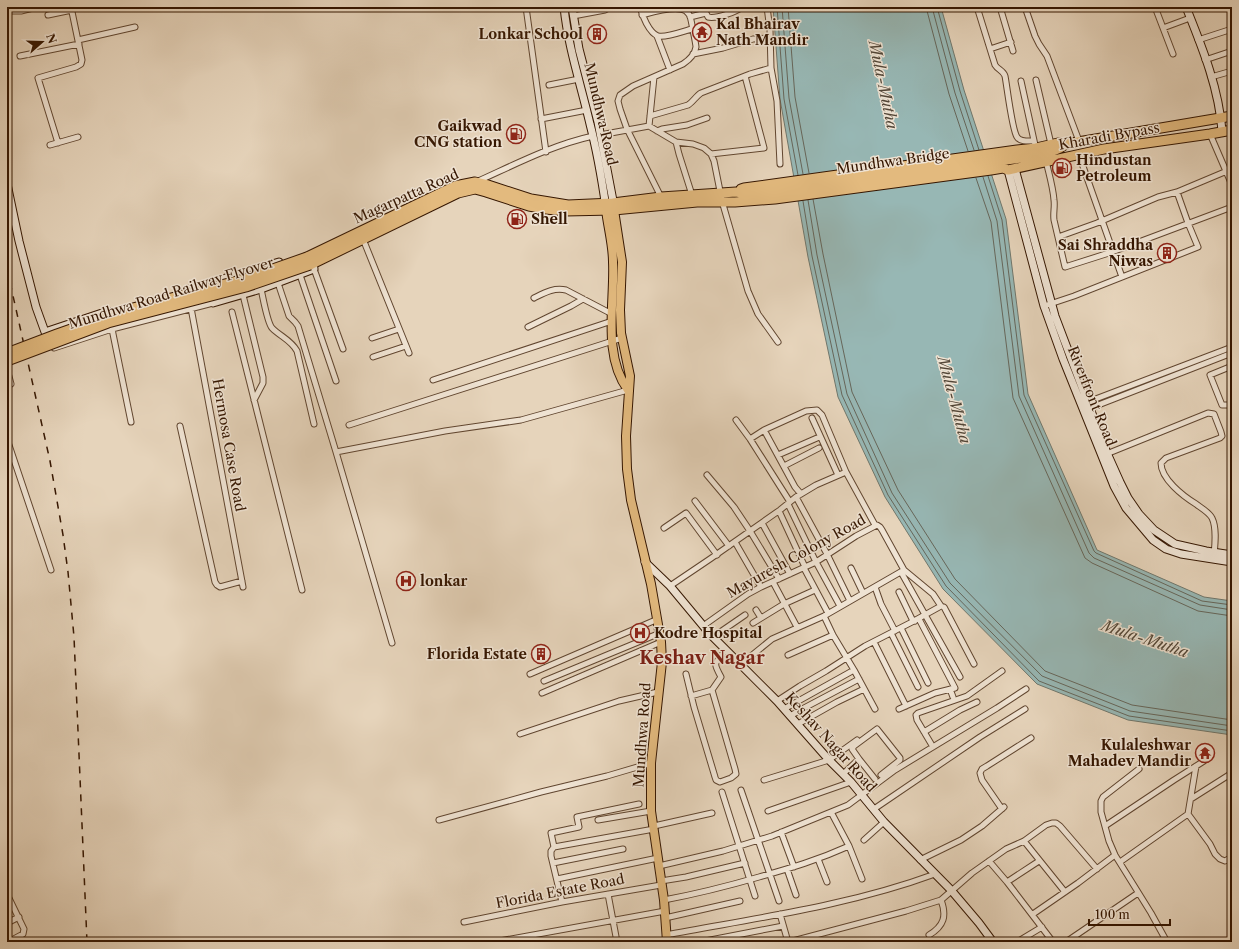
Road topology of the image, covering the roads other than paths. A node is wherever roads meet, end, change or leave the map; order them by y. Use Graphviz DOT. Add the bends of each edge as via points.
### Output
graph roads {
  1 [pos="7,7"];
  2 [pos="37,7"];
  3 [pos="526,7"];
  4 [pos="564,7"];
  5 [pos="572,7"];
  6 [pos="610,7"];
  7 [pos="640,7"];
  8 [pos="704,7"];
  9 [pos="742,7"];
  10 [pos="767,7"];
  11 [pos="977,7"];
  12 [pos="1000,7"];
  13 [pos="1025,7"];
  14 [pos="1155,7"];
  15 [pos="1186,7"];
  16 [pos="72,9"];
  17 [pos="706,14"];
  18 [pos="48,15"];
  19 [pos="642,15"];
  20 [pos="573,16"];
  21 [pos="690,17"];
  22 [pos="1190,18"];
  23 [pos="135,27"];
  24 [pos="1163,28"];
  25 [pos="692,29"];
  26 [pos="1232,29"];
  27 [pos="657,36"];
  28 [pos="770,38"];
  29 [pos="1198,40"];
  30 [pos="78,42"];
  31 [pos="1010,42"];
  32 [pos="990,49"];
  33 [pos="1013,51"];
  34 [pos="1232,51"];
  35 [pos="693,54"];
  36 [pos="1173,54"];
  37 [pos="20,56"];
  38 [pos="1205,60"];
  39 [pos="771,68"];
  40 [pos="670,70"];
  41 [pos="1232,71"];
  42 [pos="745,76"];
  43 [pos="654,77"];
  44 [pos="1211,77"];
  45 [pos="579,79"];
  46 [pos="1036,80"];
  47 [pos="1021,81"];
  48 [pos="549,85"];
  49 [pos="587,110"];
  50 [pos="650,116"];
  51 [pos="1232,116"];
  52 [pos="1221,117"];
  53 [pos="707,118"];
  54 [pos="541,119"];
  55 [pos="649,126"];
  56 [pos="627,129"];
  57 [pos="1232,130"];
  58 [pos="657,131"];
  59 [pos="1222,131"];
  60 [pos="1210,134"];
  61 [pos="597,135"];
  62 [pos="78,137"];
  63 [pos="1079,141"];
  64 [pos="676,142"];
  65 [pos="58,143"];
  66 [pos="1051,144"];
  67 [pos="1066,144"];
  68 [pos="50,145"];
  69 [pos="1035,145"];
  70 [pos="546,152"];
  71 [pos="711,154"];
  72 [pos="1016,154"];
  73 [pos="1079,155"];
  74 [pos="1046,161"];
  75 [pos="780,164"];
  76 [pos="1012,169"];
  77 [pos="1227,171"];
  78 [pos="1231,181"];
  79 [pos="475,182"];
  80 [pos="7,184"];
  81 [pos="1177,192"];
  82 [pos="692,195"];
  83 [pos="775,195"];
  84 [pos="661,197"];
  85 [pos="722,197"];
  86 [pos="610,207"];
  87 [pos="1232,207"];
  88 [pos="1102,222"];
  89 [pos="1188,223"];
  90 [pos="1058,237"];
  91 [pos="364,239"];
  92 [pos="1112,252"];
  93 [pos="313,262"];
  94 [pos="300,274"];
  95 [pos="1122,277"];
  96 [pos="278,283"];
  97 [pos="208,284"];
  98 [pos="261,289"];
  99 [pos="243,295"];
  100 [pos="534,298"];
  101 [pos="583,299"];
  102 [pos="213,303"];
  103 [pos="1047,305"];
  104 [pos="191,308"];
  105 [pos="232,312"];
  106 [pos="612,318"];
  107 [pos="528,327"];
  108 [pos="112,329"];
  109 [pos="399,329"];
  110 [pos="372,338"];
  111 [pos="622,338"];
  112 [pos="612,341"];
  113 [pos="778,342"];
  114 [pos="406,346"];
  115 [pos="1232,347"];
  116 [pos="54,348"];
  117 [pos="343,349"];
  118 [pos="7,352"];
  119 [pos="409,353"];
  120 [pos="1232,353"];
  121 [pos="373,357"];
  122 [pos="1206,357"];
  123 [pos="7,361"];
  124 [pos="1208,362"];
  125 [pos="1232,366"];
  126 [pos="7,369"];
  127 [pos="433,380"];
  128 [pos="336,381"];
  129 [pos="7,386"];
  130 [pos="628,390"];
  131 [pos="254,400"];
  132 [pos="1232,405"];
  133 [pos="1086,406"];
  134 [pos="812,418"];
  135 [pos="736,420"];
  136 [pos="131,422"];
  137 [pos="314,424"];
  138 [pos="349,424"];
  139 [pos="180,426"];
  140 [pos="764,430"];
  141 [pos="750,438"];
  142 [pos="818,438"];
  143 [pos="7,439"];
  144 [pos="819,448"];
  145 [pos="336,452"];
  146 [pos="778,455"];
  147 [pos="1105,455"];
  148 [pos="784,466"];
  149 [pos="846,472"];
  150 [pos="838,475"];
  151 [pos="707,476"];
  152 [pos="798,496"];
  153 [pos="695,501"];
  154 [pos="789,503"];
  155 [pos="779,511"];
  156 [pos="762,523"];
  157 [pos="875,526"];
  158 [pos="664,528"];
  159 [pos="750,531"];
  160 [pos="735,542"];
  161 [pos="729,546"];
  162 [pos="827,554"];
  163 [pos="717,555"];
  164 [pos="1232,555"];
  165 [pos="1214,556"];
  166 [pos="645,562"];
  167 [pos="816,562"];
  168 [pos="1232,562"];
  169 [pos="805,567"];
  170 [pos="851,568"];
  171 [pos="51,570"];
  172 [pos="902,571"];
  173 [pos="790,574"];
  174 [pos="779,579"];
  175 [pos="773,582"];
  176 [pos="670,586"];
  177 [pos="761,587"];
  178 [pos="875,587"];
  179 [pos="302,590"];
  180 [pos="815,590"];
  181 [pos="899,592"];
  182 [pos="863,594"];
  183 [pos="850,601"];
  184 [pos="784,604"];
  185 [pos="840,606"];
  186 [pos="940,606"];
  187 [pos="756,610"];
  188 [pos="926,614"];
  189 [pos="745,615"];
  190 [pos="826,615"];
  191 [pos="761,618"];
  192 [pos="658,619"];
  193 [pos="917,620"];
  194 [pos="753,623"];
  195 [pos="703,626"];
  196 [pos="797,627"];
  197 [pos="896,631"];
  198 [pos="660,633"];
  199 [pos="833,635"];
  200 [pos="713,637"];
  201 [pos="662,642"];
  202 [pos="874,642"];
  203 [pos="392,643"];
  204 [pos="726,650"];
  205 [pos="944,650"];
  206 [pos="937,654"];
  207 [pos="788,655"];
  208 [pos="846,658"];
  209 [pos="974,664"];
  210 [pos="740,665"];
  211 [pos="854,670"];
  212 [pos="1002,671"];
  213 [pos="530,674"];
  214 [pos="686,674"];
  215 [pos="960,677"];
  216 [pos="859,679"];
  217 [pos="544,681"];
  218 [pos="928,683"];
  219 [pos="918,687"];
  220 [pos="864,689"];
  221 [pos="1026,689"];
  222 [pos="712,690"];
  223 [pos="950,690"];
  224 [pos="658,692"];
  225 [pos="542,694"];
  226 [pos="691,696"];
  227 [pos="953,697"];
  228 [pos="777,702"];
  229 [pos="977,702"];
  230 [pos="906,706"];
  231 [pos="784,709"];
  232 [pos="875,709"];
  233 [pos="899,709"];
  234 [pos="1025,709"];
  235 [pos="790,716"];
  236 [pos="798,724"];
  237 [pos="924,732"];
  238 [pos="520,734"];
  239 [pos="1031,738"];
  240 [pos="858,739"];
  241 [pos="933,747"];
  242 [pos="859,759"];
  243 [pos="829,760"];
  244 [pos="1204,761"];
  245 [pos="651,763"];
  246 [pos="1196,766"];
  247 [pos="1139,769"];
  248 [pos="1232,773"];
  249 [pos="843,774"];
  250 [pos="881,774"];
  251 [pos="876,779"];
  252 [pos="764,780"];
  253 [pos="851,782"];
  254 [pos="741,790"];
  255 [pos="722,792"];
  256 [pos="862,795"];
  257 [pos="1190,799"];
  258 [pos="639,804"];
  259 [pos="874,809"];
  260 [pos="651,811"];
  261 [pos="768,811"];
  262 [pos="831,812"];
  263 [pos="712,814"];
  264 [pos="1188,814"];
  265 [pos="440,820"];
  266 [pos="598,820"];
  267 [pos="884,822"];
  268 [pos="1105,826"];
  269 [pos="654,827"];
  270 [pos="781,832"];
  271 [pos="758,840"];
  272 [pos="864,840"];
  273 [pos="1024,841"];
  274 [pos="740,846"];
  275 [pos="849,846"];
  276 [pos="554,847"];
  277 [pos="622,849"];
  278 [pos="1115,855"];
  279 [pos="1232,857"];
  280 [pos="818,859"];
  281 [pos="920,860"];
  282 [pos="989,861"];
  283 [pos="1039,861"];
  284 [pos="659,862"];
  285 [pos="1120,862"];
  286 [pos="553,863"];
  287 [pos="745,863"];
  288 [pos="794,868"];
  289 [pos="787,869"];
  290 [pos="1097,869"];
  291 [pos="770,874"];
  292 [pos="935,874"];
  293 [pos="750,879"];
  294 [pos="557,880"];
  295 [pos="862,880"];
  296 [pos="827,882"];
  297 [pos="1007,882"];
  298 [pos="661,883"];
  299 [pos="951,890"];
  300 [pos="1065,892"];
  301 [pos="1138,893"];
  302 [pos="7,894"];
  303 [pos="608,894"];
  304 [pos="796,895"];
  305 [pos="755,896"];
  306 [pos="664,900"];
  307 [pos="941,900"];
  308 [pos="740,901"];
  309 [pos="779,901"];
  310 [pos="562,902"];
  311 [pos="665,914"];
  312 [pos="780,914"];
  313 [pos="1033,914"];
  314 [pos="19,917"];
  315 [pos="464,922"];
  316 [pos="613,922"];
  317 [pos="7,923"];
  318 [pos="784,926"];
  319 [pos="1042,927"];
  320 [pos="929,935"];
  321 [pos="667,938"];
  322 [pos="8,942"];
  323 [pos="494,942"];
  324 [pos="617,942"];
  325 [pos="700,942"];
  326 [pos="788,942"];
  327 [pos="993,942"];
  328 [pos="1017,942"];
  329 [pos="1053,942"];
  330 [pos="1066,942"];
  331 [pos="1167,942"];
  1 -- 2 [label="street" via="12,11"];
  3 -- 54 [label="street"];
  4 -- 45 [label="street, Mundhwa Road"];
  5 -- 20 [label="street, Mundhwa Road"];
  6 -- 20 [label="street"];
  7 -- 19 [label="street"];
  8 -- 17 [label="street"];
  9 -- 17 [label="street" via="712,18"];
  10 -- 28 [label="street"];
  11 -- 32 [label="street"];
  12 -- 31 [label="street"];
  13 -- 63 [label="street" via="1037,40 1047,56"];
  14 -- 24 [label="street"];
  15 -- 22 [label="street"];
  16 -- 18 [label="street"];
  16 -- 30 [label="street"];
  17 -- 21 [label="street"];
  19 -- 21 [label="street" via="676,9 687,12"];
  19 -- 27 [label="street"];
  20 -- 61 [label="street, Mundhwa Road"];
  21 -- 25 [label="street"];
  22 -- 24 [label="street"];
  22 -- 29 [label="street"];
  23 -- 30 [label="street"];
  24 -- 36 [label="street"];
  25 -- 27 [label="street"];
  25 -- 35 [label="street" via="696,41"];
  26 -- 29 [label="street"];
  27 -- 40 [label="street"];
  28 -- 35 [label="street" via="753,39"];
  28 -- 39 [label="street"];
  29 -- 38 [label="street"];
  30 -- 37 [label="street"];
  30 -- 65 [label="street" via="81,64 38,78"];
  31 -- 32 [label="street"];
  31 -- 33 [label="street"];
  32 -- 69 [label="street" via="996,68 1004,72 1016,137"];
  34 -- 38 [label="street"];
  35 -- 40 [label="street" via="683,64"];
  38 -- 44 [label="street"];
  39 -- 42 [label="street"];
  39 -- 75 [label="street" via="777,101"];
  40 -- 43 [label="street"];
  41 -- 44 [label="street"];
  42 -- 50 [label="street" via="697,95 688,105"];
  42 -- 71 [label="street" via="764,148"];
  43 -- 50 [label="street"];
  43 -- 56 [label="street" via="620,95 618,101"];
  44 -- 52 [label="street"];
  45 -- 48 [label="street"];
  45 -- 49 [label="street, Mundhwa Road"];
  46 -- 66 [label="street"];
  47 -- 69 [label="street"];
  49 -- 54 [label="street"];
  49 -- 61 [label="street, Mundhwa Road"];
  50 -- 55 [label="street"];
  51 -- 52 [label="highway, Kharadi Bypass"];
  52 -- 59 [label="street"];
  52 -- 63 [label="highway, Kharadi Bypass"];
  53 -- 58 [label="street"];
  54 -- 70 [label="street"];
  55 -- 56 [label="street"];
  55 -- 58 [label="street"];
  56 -- 61 [label="street"];
  56 -- 84 [label="street"];
  57 -- 59 [label="highway, Kharadi Bypass"];
  58 -- 64 [label="street"];
  59 -- 60 [label="highway, Kharadi Bypass"];
  60 -- 73 [label="highway, Kharadi Bypass"];
  60 -- 77 [label="street"];
  61 -- 70 [label="street"];
  61 -- 86 [label="street, Mundhwa Road"];
  62 -- 65 [label="street"];
  63 -- 67 [label="highway, Kharadi Bypass"];
  64 -- 71 [label="street" via="693,144"];
  64 -- 82 [label="street"];
  65 -- 68 [label="street"];
  66 -- 67 [label="highway"];
  66 -- 69 [label="highway"];
  67 -- 72 [label="highway, Kharadi Bypass" via="1043,155"];
  69 -- 72 [label="highway"];
  70 -- 79 [label="street"];
  71 -- 85 [label="street"];
  72 -- 83 [label="highway, Mundhwa Bridge"];
  73 -- 74 [label="highway, Kharadi Bypass"];
  73 -- 88 [label="street"];
  74 -- 76 [label="highway, Kharadi Bypass"];
  74 -- 90 [label="street"];
  76 -- 83 [label="highway, Kharadi Bypass" via="1003,174 992,172"];
  76 -- 103 [label="street, Riverfront Road"];
  77 -- 78 [label="street"];
  77 -- 81 [label="street"];
  79 -- 86 [label="highway, Magarpatta Road" via="547,202"];
  79 -- 93 [label="highway, Magarpatta Road" via="455,186"];
  80 -- 97 [label="street" via="19,241 45,332 111,310"];
  81 -- 88 [label="street" via="1158,197"];
  81 -- 89 [label="street"];
  82 -- 84 [label="highway, Magarpatta Road"];
  82 -- 85 [label="highway, Magarpatta Road"];
  83 -- 85 [label="highway" via="736,192"];
  83 -- 85 [label="highway, Magarpatta Road" via="735,202"];
  84 -- 86 [label="highway, Magarpatta Road"];
  85 -- 86 [label="highway, Magarpatta Road" via="697,202"];
  85 -- 113 [label="street" via="748,291 758,314"];
  86 -- 91 [label="highway, Magarpatta Road" via="565,211 546,209 475,189 458,193"];
  86 -- 106 [label="main road, Mundhwa Road" via="614,261"];
  86 -- 111 [label="main road, Mundhwa Road" via="622,262"];
  87 -- 89 [label="street"];
  88 -- 90 [label="street"];
  88 -- 92 [label="street"];
  89 -- 92 [label="street"];
  89 -- 95 [label="street" via="1198,247"];
  90 -- 92 [label="street" via="1065,267"];
  91 -- 93 [label="highway, Magarpatta Road"];
  91 -- 109 [label="street"];
  92 -- 95 [label="street"];
  93 -- 94 [label="street"];
  93 -- 97 [label="street" via="307,253"];
  93 -- 117 [label="street"];
  93 -- 118 [label="highway, Mundhwa Road Railway Flyover, bridge" via="125,310"];
  93 -- 123 [label="highway, Mundhwa Road Railway Flyover, bridge" via="246,287 108,323"];
  94 -- 96 [label="street"];
  94 -- 128 [label="street"];
  95 -- 103 [label="street"];
  96 -- 98 [label="street"];
  96 -- 145 [label="street" via="289,316 298,326"];
  97 -- 102 [label="street"];
  98 -- 99 [label="street"];
  98 -- 137 [label="street" via="271,326 289,340 297,351"];
  99 -- 102 [label="street"];
  99 -- 131 [label="street" via="263,377 263,383"];
  100 -- 101 [label="street" via="560,288"];
  101 -- 106 [label="street"];
  101 -- 107 [label="street"];
  102 -- 104 [label="street"];
  103 -- 133 [label="street, Riverfront Road"];
  104 -- 108 [label="street"];
  104 -- 139 [label="street, Hermosa Case Road" via="242,584 220,587 215,582"];
  105 -- 131 [label="street"];
  106 -- 112 [label="main road, Mundhwa Road"];
  106 -- 127 [label="street"];
  108 -- 116 [label="street"];
  108 -- 136 [label="street"];
  109 -- 110 [label="street"];
  109 -- 114 [label="street"];
  111 -- 112 [label="street"];
  111 -- 130 [label="main road, Mundhwa Road" via="630,376"];
  112 -- 130 [label="main road, Mundhwa Road" via="622,380"];
  112 -- 138 [label="street"];
  114 -- 119 [label="street"];
  114 -- 121 [label="street"];
  115 -- 122 [label="street"];
  120 -- 124 [label="street"];
  122 -- 124 [label="street"];
  122 -- 133 [label="street"];
  124 -- 133 [label="street"];
  125 -- 132 [label="street" via="1210,375 1222,405"];
  126 -- 129 [label="street" via="11,384"];
  130 -- 145 [label="street" via="521,420 445,431"];
  130 -- 166 [label="main road, Mundhwa Road" via="627,469"];
  131 -- 179 [label="street"];
  133 -- 147 [label="street, Riverfront Road"];
  134 -- 150 [label="street"];
  135 -- 141 [label="street"];
  140 -- 141 [label="street"];
  140 -- 146 [label="street"];
  140 -- 149 [label="street" via="806,411 817,410 822,415"];
  141 -- 154 [label="street"];
  142 -- 146 [label="street"];
  143 -- 171 [label="street"];
  144 -- 148 [label="street"];
  145 -- 203 [label="street"];
  146 -- 148 [label="street"];
  147 -- 165 [label="street, Riverfront Road" via="1128,498 1154,530 1175,544"];
  147 -- 165 [label="street" via="1208,413 1214,414 1222,436 1220,438 1166,458 1161,466 1172,485 1211,516 1214,526"];
  148 -- 152 [label="street"];
  149 -- 150 [label="street"];
  149 -- 157 [label="street"];
  150 -- 152 [label="street"];
  151 -- 159 [label="street" via="734,507"];
  152 -- 154 [label="street"];
  152 -- 162 [label="street"];
  153 -- 161 [label="street"];
  154 -- 155 [label="street"];
  154 -- 167 [label="street"];
  155 -- 156 [label="street"];
  155 -- 169 [label="street"];
  156 -- 159 [label="street"];
  156 -- 173 [label="street"];
  157 -- 162 [label="street, Mayuresh Colony Road"];
  157 -- 172 [label="street, Mayuresh Colony Road" via="882,530"];
  158 -- 163 [label="street" via="686,513"];
  159 -- 160 [label="street"];
  159 -- 174 [label="street"];
  160 -- 161 [label="street"];
  160 -- 177 [label="street"];
  161 -- 163 [label="street"];
  162 -- 167 [label="street, Mayuresh Colony Road"];
  162 -- 183 [label="street"];
  163 -- 176 [label="street"];
  164 -- 165 [label="street, Riverfront Road"];
  165 -- 168 [label="street, Riverfront Road"];
  166 -- 176 [label="street, Keshav Nagar Road"];
  166 -- 192 [label="main road, Mundhwa Road"];
  167 -- 169 [label="street, Mayuresh Colony Road"];
  167 -- 185 [label="street"];
  169 -- 173 [label="street, Mayuresh Colony Road"];
  169 -- 180 [label="street"];
  170 -- 182 [label="street"];
  172 -- 178 [label="street"];
  172 -- 186 [label="street" via="933,594"];
  172 -- 188 [label="street, Mayuresh Colony Road"];
  173 -- 174 [label="street, Mayuresh Colony Road"];
  174 -- 175 [label="street, Mayuresh Colony Road"];
  175 -- 177 [label="street, Mayuresh Colony Road"];
  175 -- 184 [label="street"];
  176 -- 195 [label="street, Keshav Nagar Road"];
  177 -- 195 [label="street, Mayuresh Colony Road"];
  178 -- 182 [label="street"];
  178 -- 197 [label="street"];
  180 -- 184 [label="street"];
  180 -- 190 [label="street"];
  181 -- 193 [label="street" via="912,619"];
  182 -- 183 [label="street"];
  183 -- 185 [label="street"];
  184 -- 191 [label="street"];
  184 -- 196 [label="street"];
  185 -- 190 [label="street"];
  186 -- 188 [label="street"];
  186 -- 209 [label="street" via="944,608"];
  187 -- 191 [label="street"];
  188 -- 193 [label="street"];
  188 -- 205 [label="street, Mayuresh Colony Road"];
  189 -- 200 [label="street"];
  190 -- 196 [label="street"];
  190 -- 199 [label="street"];
  191 -- 194 [label="street"];
  192 -- 198 [label="main road, Mundhwa Road"];
  192 -- 213 [label="street"];
  193 -- 197 [label="street"];
  193 -- 206 [label="street"];
  195 -- 200 [label="street, Keshav Nagar Road"];
  196 -- 210 [label="street" via="772,639"];
  197 -- 202 [label="street"];
  197 -- 218 [label="street"];
  197 -- 219 [label="street"];
  198 -- 201 [label="main road, Mundhwa Road"];
  198 -- 217 [label="street"];
  199 -- 207 [label="street"];
  199 -- 208 [label="street"];
  200 -- 204 [label="street, Keshav Nagar Road"];
  201 -- 224 [label="main road, Mundhwa Road"];
  201 -- 225 [label="street"];
  202 -- 208 [label="street"];
  202 -- 230 [label="street"];
  204 -- 210 [label="street, Keshav Nagar Road"];
  204 -- 222 [label="street" via="716,662 715,667 721,677"];
  205 -- 206 [label="street"];
  205 -- 215 [label="street, Mayuresh Colony Road"];
  206 -- 223 [label="street" via="955,688"];
  208 -- 211 [label="street"];
  208 -- 228 [label="street"];
  210 -- 228 [label="street, Keshav Nagar Road"];
  211 -- 216 [label="street"];
  211 -- 231 [label="street"];
  212 -- 237 [label="street" via="967,696 918,713 916,717"];
  214 -- 226 [label="street"];
  216 -- 220 [label="street"];
  216 -- 235 [label="street"];
  220 -- 232 [label="street"];
  220 -- 236 [label="street"];
  221 -- 241 [label="street"];
  222 -- 226 [label="street"];
  222 -- 226 [label="street" via="736,774 720,782 716,780"];
  223 -- 227 [label="street"];
  223 -- 230 [label="street" via="935,693"];
  224 -- 238 [label="street" via="619,701"];
  224 -- 245 [label="main road, Mundhwa Road"];
  228 -- 231 [label="street, Keshav Nagar Road"];
  229 -- 237 [label="street"];
  230 -- 233 [label="street"];
  231 -- 235 [label="street, Keshav Nagar Road"];
  234 -- 259 [label="street"];
  235 -- 236 [label="street, Keshav Nagar Road"];
  236 -- 243 [label="street, Keshav Nagar Road"];
  237 -- 241 [label="street"];
  239 -- 281 [label="street" via="980,773 982,780 1003,808 961,840"];
  240 -- 243 [label="street"];
  241 -- 256 [label="street" via="895,770"];
  242 -- 249 [label="street"];
  242 -- 250 [label="street" via="852,749 878,729 900,758"];
  242 -- 251 [label="street"];
  243 -- 249 [label="street, Keshav Nagar Road"];
  243 -- 252 [label="street"];
  244 -- 246 [label="street"];
  245 -- 260 [label="main road, Mundhwa Road"];
  245 -- 265 [label="street"];
  246 -- 257 [label="street"];
  246 -- 268 [label="street"];
  247 -- 268 [label="street" via="1100,801"];
  248 -- 257 [label="street"];
  249 -- 253 [label="street, Keshav Nagar Road"];
  253 -- 256 [label="street, Keshav Nagar Road"];
  253 -- 261 [label="street"];
  254 -- 271 [label="street"];
  255 -- 274 [label="street"];
  256 -- 259 [label="street, Keshav Nagar Road"];
  256 -- 262 [label="street" via="848,805"];
  257 -- 264 [label="street"];
  258 -- 276 [label="street" via="577,817 579,827 551,833"];
  259 -- 267 [label="street, Keshav Nagar Road"];
  260 -- 266 [label="street"];
  260 -- 269 [label="main road, Mundhwa Road"];
  262 -- 270 [label="street"];
  262 -- 275 [label="street"];
  263 -- 269 [label="street"];
  264 -- 279 [label="street" via="1220,859 1225,861"];
  264 -- 285 [label="street"];
  267 -- 272 [label="street"];
  267 -- 281 [label="street, Keshav Nagar Road"];
  268 -- 278 [label="street"];
  269 -- 276 [label="street"];
  269 -- 284 [label="main road, Mundhwa Road"];
  270 -- 271 [label="street"];
  270 -- 288 [label="street"];
  271 -- 274 [label="street"];
  271 -- 291 [label="street"];
  273 -- 282 [label="street"];
  273 -- 283 [label="street"];
  273 -- 290 [label="street" via="1046,826 1056,824"];
  274 -- 284 [label="street"];
  274 -- 287 [label="street"];
  275 -- 280 [label="street"];
  275 -- 295 [label="street"];
  276 -- 286 [label="street" via="551,851"];
  277 -- 286 [label="street"];
  278 -- 285 [label="street"];
  278 -- 290 [label="street"];
  280 -- 288 [label="street"];
  280 -- 296 [label="street"];
  281 -- 292 [label="street, Keshav Nagar Road"];
  282 -- 297 [label="street"];
  282 -- 299 [label="street"];
  283 -- 297 [label="street"];
  283 -- 300 [label="street"];
  284 -- 294 [label="street"];
  284 -- 298 [label="main road, Mundhwa Road"];
  285 -- 301 [label="street"];
  286 -- 294 [label="street"];
  287 -- 293 [label="street"];
  287 -- 298 [label="street, Florida Estate Road"];
  288 -- 289 [label="street"];
  289 -- 291 [label="street"];
  289 -- 304 [label="street"];
  290 -- 300 [label="street"];
  291 -- 293 [label="street"];
  291 -- 309 [label="street"];
  292 -- 299 [label="street, Keshav Nagar Road"];
  292 -- 312 [label="street" via="890,890"];
  293 -- 305 [label="street"];
  293 -- 306 [label="street"];
  294 -- 310 [label="street"];
  297 -- 313 [label="street"];
  298 -- 303 [label="street, Florida Estate Road"];
  298 -- 306 [label="main road, Mundhwa Road"];
  299 -- 307 [label="street"];
  299 -- 327 [label="street, Keshav Nagar Road"];
  300 -- 313 [label="street"];
  301 -- 330 [label="street"];
  301 -- 331 [label="street"];
  302 -- 314 [label="street"];
  303 -- 310 [label="street, Florida Estate Road"];
  303 -- 316 [label="street"];
  306 -- 311 [label="main road, Mundhwa Road"];
  307 -- 320 [label="street" via="944,909 941,924"];
  307 -- 326 [label="street"];
  308 -- 311 [label="street"];
  310 -- 315 [label="street, Florida Estate Road"];
  311 -- 316 [label="street"];
  311 -- 321 [label="main road, Mundhwa Road"];
  312 -- 318 [label="street"];
  312 -- 321 [label="street"];
  313 -- 319 [label="street"];
  314 -- 317 [label="street"];
  314 -- 322 [label="street" via="24,932"];
  316 -- 323 [label="street"];
  316 -- 324 [label="street"];
  318 -- 325 [label="street"];
  318 -- 326 [label="street"];
  319 -- 328 [label="street"];
  319 -- 329 [label="street"];
}
